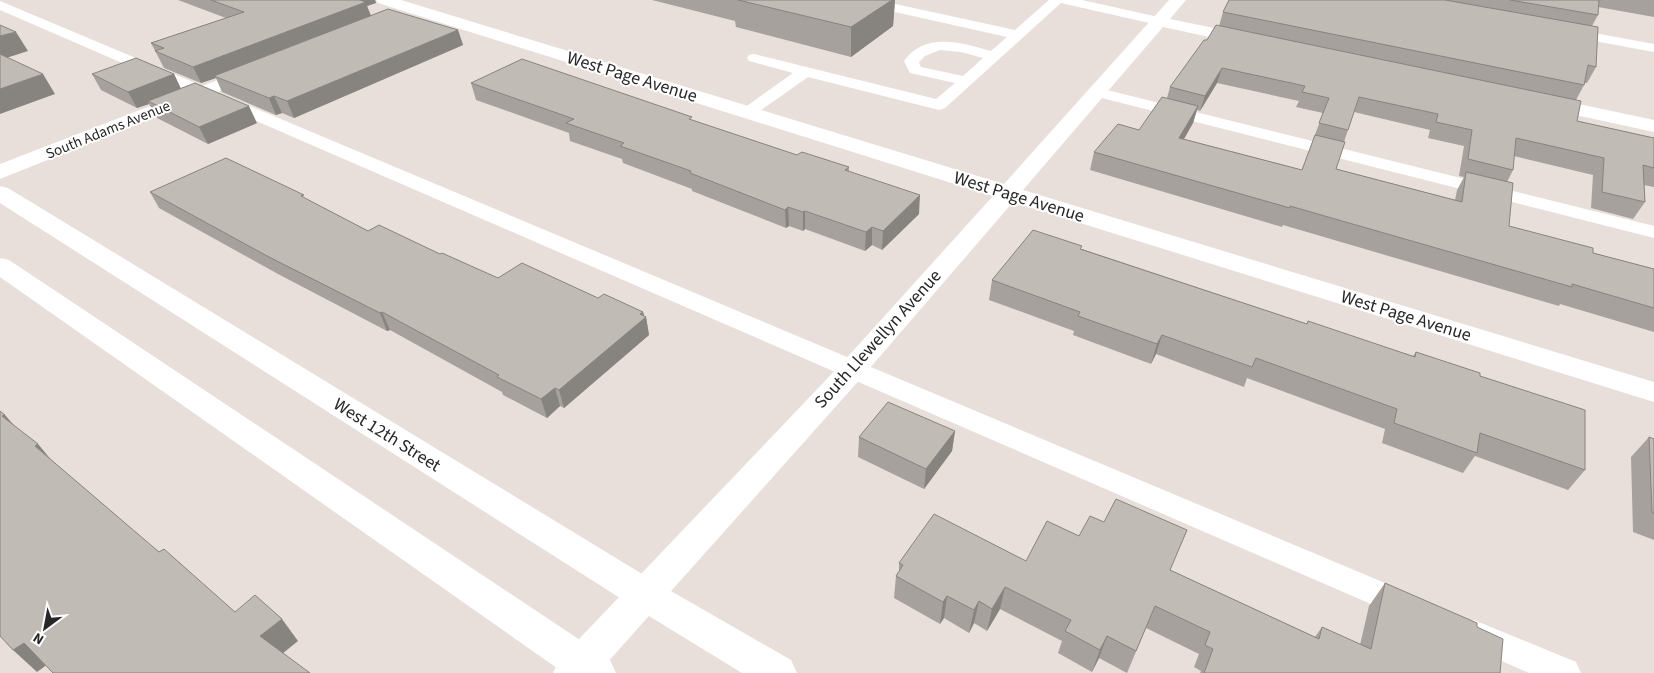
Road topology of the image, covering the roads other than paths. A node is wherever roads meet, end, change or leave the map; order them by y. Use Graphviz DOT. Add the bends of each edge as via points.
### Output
graph roads {
  1 [pos="439,0"];
  2 [pos="859,0"];
  3 [pos="1058,0"];
  4 [pos="1065,0"];
  5 [pos="1178,0"];
  6 [pos="0,5"];
  7 [pos="412,9"];
  8 [pos="384,10"];
  9 [pos="1158,21"];
  10 [pos="1556,30"];
  11 [pos="1018,35"];
  12 [pos="1265,44"];
  13 [pos="1654,48"];
  14 [pos="995,57"];
  15 [pos="754,58"];
  16 [pos="267,66"];
  17 [pos="805,72"];
  18 [pos="967,81"];
  19 [pos="204,91"];
  20 [pos="1095,92"];
  21 [pos="1528,99"];
  22 [pos="747,113"];
  23 [pos="1654,126"];
  24 [pos="0,172"];
  25 [pos="0,193"];
  26 [pos="1007,193"];
  27 [pos="1654,232"];
  28 [pos="0,265"];
  29 [pos="853,369"];
  30 [pos="1654,392"];
  31 [pos="644,594"];
  32 [pos="1428,614"];
  33 [pos="1455,626"];
  34 [pos="584,670"];
  35 [pos="777,673"];
  36 [pos="1565,673"];
  1 -- 7 [label="street"];
  2 -- 11 [label="lane"];
  3 -- 11 [label="lane"];
  4 -- 9 [label="lane"];
  5 -- 9 [label="street, South Llewellyn Avenue"];
  6 -- 19 [label="lane"];
  7 -- 8 [label="street, West Page Avenue"];
  7 -- 22 [label="street, West Page Avenue"];
  9 -- 12 [label="street"];
  9 -- 20 [label="street, South Llewellyn Avenue"];
  10 -- 13 [label="lane"];
  11 -- 14 [label="lane"];
  14 -- 18 [label="lane"];
  14 -- 18 [label="lane" via="935,45 920,51 911,61 915,70"];
  15 -- 17 [label="lane"];
  16 -- 19 [label="street, South Adams Avenue"];
  17 -- 18 [label="lane" via="940,106"];
  17 -- 22 [label="lane"];
  19 -- 24 [label="street, South Adams Avenue"];
  19 -- 29 [label="lane"];
  20 -- 26 [label="street, South Llewellyn Avenue"];
  20 -- 27 [label="lane"];
  21 -- 23 [label="street"];
  22 -- 26 [label="street, West Page Avenue"];
  25 -- 31 [label="street, West 12th Street"];
  26 -- 29 [label="street, South Llewellyn Avenue"];
  26 -- 30 [label="street, West Page Avenue"];
  28 -- 34 [label="street"];
  29 -- 31 [label="street, South Llewellyn Avenue"];
  29 -- 32 [label="lane"];
  31 -- 34 [label="street, South Llewellyn Avenue"];
  31 -- 35 [label="street, West 12th Street"];
  33 -- 36 [label="lane"];
}
